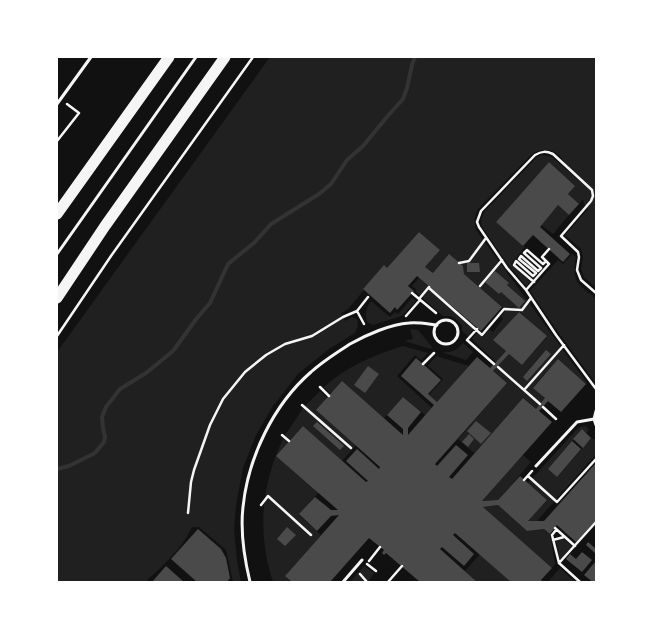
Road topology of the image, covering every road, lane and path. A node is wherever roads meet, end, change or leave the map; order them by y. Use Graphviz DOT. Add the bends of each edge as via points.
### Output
graph roads {
  1 [pos="91,57"];
  2 [pos="169,57"];
  3 [pos="196,57"];
  4 [pos="225,57"];
  5 [pos="253,57"];
  6 [pos="57,103"];
  7 [pos="67,104"];
  8 [pos="57,141"];
  9 [pos="57,214"];
  10 [pos="486,238"];
  11 [pos="549,249"];
  12 [pos="57,254"];
  13 [pos="502,260"];
  14 [pos="546,261"];
  15 [pos="459,263"];
  16 [pos="534,282"];
  17 [pos="480,286"];
  18 [pos="526,290"];
  19 [pos="412,293"];
  20 [pos="596,293"];
  21 [pos="368,297"];
  22 [pos="57,298"];
  23 [pos="531,298"];
  24 [pos="420,300"];
  25 [pos="357,311"];
  26 [pos="436,314"];
  27 [pos="403,319"];
  28 [pos="364,324"];
  29 [pos="437,325"];
  30 [pos="477,329"];
  31 [pos="57,336"];
  32 [pos="564,345"];
  33 [pos="434,353"];
  34 [pos="423,364"];
  35 [pos="494,364"];
  36 [pos="498,367"];
  37 [pos="320,387"];
  38 [pos="596,389"];
  39 [pos="524,390"];
  40 [pos="329,396"];
  41 [pos="540,404"];
  42 [pos="302,405"];
  43 [pos="543,407"];
  44 [pos="596,411"];
  45 [pos="556,419"];
  46 [pos="594,419"];
  47 [pos="596,425"];
  48 [pos="282,435"];
  49 [pos="289,441"];
  50 [pos="351,448"];
  51 [pos="596,459"];
  52 [pos="536,466"];
  53 [pos="528,476"];
  54 [pos="261,505"];
  55 [pos="188,513"];
  56 [pos="596,522"];
  57 [pos="311,535"];
  58 [pos="564,536"];
  59 [pos="553,540"];
  60 [pos="575,546"];
  61 [pos="362,560"];
  62 [pos="559,563"];
  63 [pos="402,566"];
  64 [pos="360,574"];
  65 [pos="250,582"];
  66 [pos="343,582"];
  67 [pos="367,582"];
  68 [pos="388,582"];
  69 [pos="580,582"];
  1 -- 6 [label="lane"];
  2 -- 9 [label="highway"];
  3 -- 12 [label="lane"];
  4 -- 22 [label="highway"];
  5 -- 31 [label="path"];
  7 -- 8 [label="path" via="79,113"];
  10 -- 13 [label="path"];
  10 -- 15 [label="path" via="469,262"];
  10 -- 20 [label="path" via="478,222 481,211 535,155 541,152 553,154 592,190 591,201 561,236 578,252 577,270 581,280"];
  11 -- 14 [label="path" via="542,257"];
  13 -- 17 [label="path"];
  13 -- 18 [label="path"];
  14 -- 16 [label="path" via="549,264"];
  14 -- 16 [label="path" via="543,264 527,250 524,253 541,268 538,271 522,256 519,259 536,273 533,276 516,262 514,265"];
  16 -- 18 [label="path"];
  18 -- 23 [label="path"];
  19 -- 24 [label="path"];
  21 -- 25 [label="path"];
  23 -- 30 [label="path" via="522,310 504,309 482,335"];
  23 -- 32 [label="path"];
  24 -- 26 [label="path"];
  24 -- 27 [label="path"];
  24 -- 30 [label="path" via="429,287"];
  25 -- 28 [label="path"];
  25 -- 55 [label="path" via="312,336 285,344 266,355 245,372 227,393 210,425 194,470"];
  29 -- 29 [label="lane" via="434,332 436,339 446,344 453,341 457,331 452,322 445,321"];
  29 -- 65 [label="lane" via="398,325 355,341 310,373 278,411 262,438 253,462 243,507 241,530"];
  30 -- 35 [label="path" via="467,340"];
  32 -- 38 [label="path"];
  32 -- 39 [label="path"];
  33 -- 34 [label="path"];
  36 -- 39 [label="path"];
  37 -- 40 [label="path"];
  39 -- 41 [label="path"];
  42 -- 50 [label="path"];
  43 -- 45 [label="path"];
  44 -- 46 [label="lane"];
  46 -- 47 [label="lane"];
  46 -- 52 [label="lane" via="577,422"];
  48 -- 49 [label="path"];
  51 -- 53 [label="path" via="557,502"];
  54 -- 57 [label="path" via="268,496"];
  56 -- 60 [label="path"];
  58 -- 59 [label="path"];
  58 -- 59 [label="path" via="556,529 552,535"];
  58 -- 60 [label="path"];
  59 -- 62 [label="path"];
  60 -- 62 [label="path"];
  61 -- 66 [label="lane"];
  62 -- 69 [label="path"];
  63 -- 68 [label="path"];
  64 -- 67 [label="path"];
}
